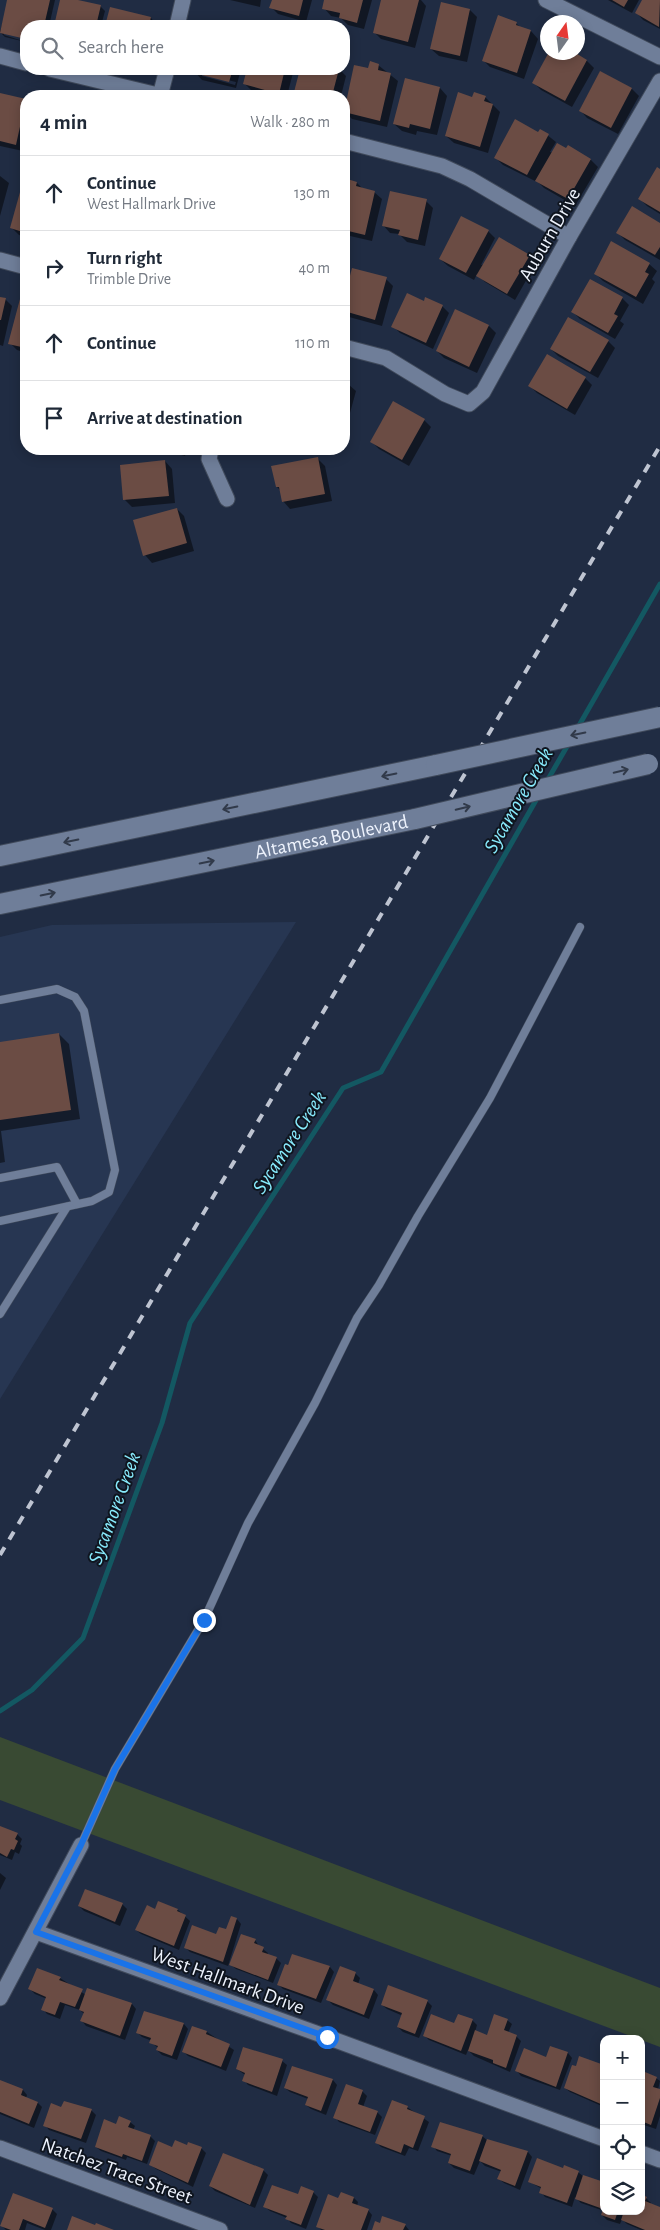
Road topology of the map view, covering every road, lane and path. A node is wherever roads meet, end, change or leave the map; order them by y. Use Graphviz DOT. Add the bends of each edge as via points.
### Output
graph roads {
  1 [pos="183,0"];
  2 [pos="546,0"];
  3 [pos="178,20"];
  4 [pos="0,56"];
  5 [pos="660,58"];
  6 [pos="20,61"];
  7 [pos="75,75"];
  8 [pos="166,75"];
  9 [pos="660,81"];
  10 [pos="136,90"];
  11 [pos="162,90"];
  12 [pos="350,143"];
  13 [pos="570,237"];
  14 [pos="0,260"];
  15 [pos="20,265"];
  16 [pos="350,349"];
  17 [pos="210,455"];
  18 [pos="227,499"];
  19 [pos="660,717"];
  20 [pos="654,763"];
  21 [pos="0,856"];
  22 [pos="0,904"];
  23 [pos="580,927"];
  24 [pos="0,1000"];
  25 [pos="0,1178"];
  26 [pos="77,1204"];
  27 [pos="67,1206"];
  28 [pos="0,1221"];
  29 [pos="0,1314"];
  30 [pos="81,1845"];
  31 [pos="36,1932"];
  32 [pos="0,1998"];
  33 [pos="600,2138"];
  34 [pos="0,2148"];
  35 [pos="645,2154"];
  36 [pos="660,2160"];
  37 [pos="220,2230"];
  1 -- 3 [label="street"];
  2 -- 5 [label="street"];
  4 -- 6 [label="street"];
  7 -- 10 [label="street"];
  8 -- 11 [label="street"];
  9 -- 13 [label="street, Auburn Drive"];
  12 -- 13 [label="street" via="442,166"];
  13 -- 16 [label="street, Auburn Drive" via="483,392 469,404 445,394 386,358"];
  14 -- 15 [label="street"];
  17 -- 18 [label="street"];
  19 -- 21 [label="main road, one-way, bridge"];
  22 -- 20 [label="main road, Altamesa Boulevard, one-way, bridge" via="415,819"];
  23 -- 30 [label="lane" via="490,1098 357,1318 315,1403 248,1522 204,1620 115,1769"];
  24 -- 26 [label="lane" via="57,988 75,997 84,1011 115,1170 109,1192"];
  25 -- 26 [label="lane" via="57,1167"];
  26 -- 27 [label="lane"];
  27 -- 28 [label="lane"];
  27 -- 29 [label="lane"];
  30 -- 31 [label="street"];
  31 -- 32 [label="street"];
  31 -- 33 [label="street, West Hallmark Drive"];
  34 -- 37 [label="street, Natchez Trace Street"];
  35 -- 36 [label="street"];
}
